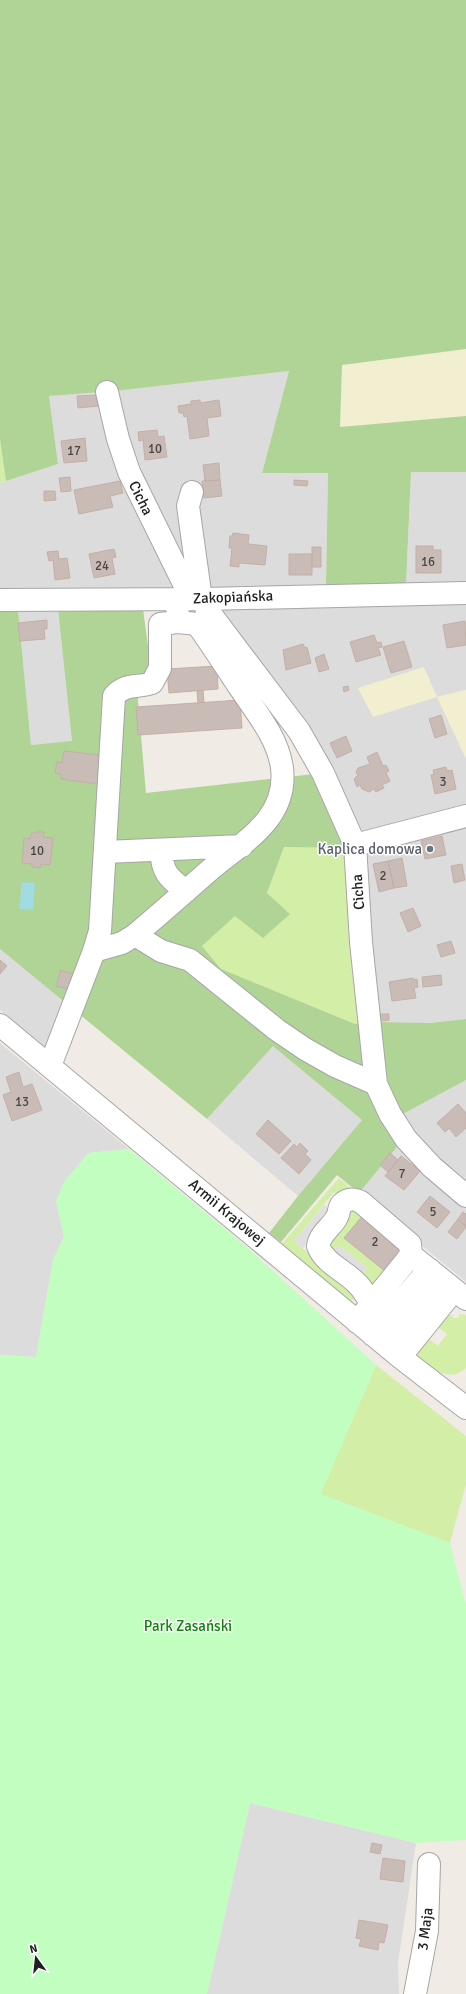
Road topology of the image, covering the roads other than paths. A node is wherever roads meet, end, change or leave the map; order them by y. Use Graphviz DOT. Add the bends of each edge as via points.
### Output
graph roads {
  1 [pos="107,392"];
  2 [pos="192,492"];
  3 [pos="466,593"];
  4 [pos="192,599"];
  5 [pos="0,600"];
  6 [pos="178,622"];
  7 [pos="466,816"];
  8 [pos="355,845"];
  9 [pos="242,846"];
  10 [pos="161,850"];
  11 [pos="105,852"];
  12 [pos="186,891"];
  13 [pos="135,935"];
  14 [pos="94,951"];
  15 [pos="0,1025"];
  16 [pos="50,1066"];
  17 [pos="376,1084"];
  18 [pos="466,1196"];
  19 [pos="411,1255"];
  20 [pos="448,1284"];
  21 [pos="372,1303"];
  22 [pos="379,1340"];
  23 [pos="463,1397"];
  24 [pos="430,1864"];
  25 [pos="415,1994"];
  1 -- 4 [label="street, Cicha" via="129,472"];
  2 -- 4 [label="street" via="188,506"];
  3 -- 4 [label="street, Zakopiańska"];
  4 -- 5 [label="street, Zakopiańska"];
  4 -- 6 [label="street"];
  4 -- 8 [label="street, Cicha" via="206,608 299,731 323,773"];
  6 -- 9 [label="street" via="198,624 272,737 278,752 283,782 278,799 272,814"];
  6 -- 11 [label="street" via="160,624 160,668 152,683 126,686 114,696"];
  7 -- 8 [label="street"];
  8 -- 17 [label="street, Cicha" via="361,942"];
  9 -- 10 [label="street"];
  9 -- 12 [label="street"];
  10 -- 11 [label="street"];
  10 -- 12 [label="street" via="162,865 166,874"];
  11 -- 14 [label="street" via="100,931"];
  12 -- 13 [label="street"];
  13 -- 14 [label="street" via="122,943"];
  13 -- 17 [label="street" via="161,951 190,960 277,1030 305,1049"];
  14 -- 16 [label="street"];
  15 -- 16 [label="street, Armii Krajowej"];
  16 -- 22 [label="street, Armii Krajowej"];
  17 -- 18 [label="street, Cicha" via="390,1114 406,1139 432,1167"];
  19 -- 20 [label="street"];
  19 -- 21 [label="street"];
  19 -- 21 [label="street" via="410,1244 361,1202 355,1199 341,1204 338,1216 319,1239 318,1246 325,1257 361,1288 365,1297"];
  20 -- 22 [label="street"];
  20 -- 22 [label="street"];
  21 -- 22 [label="street"];
  22 -- 23 [label="street, Armii Krajowej"];
  24 -- 25 [label="street, 3 Maja" via="427,1931"];
}
